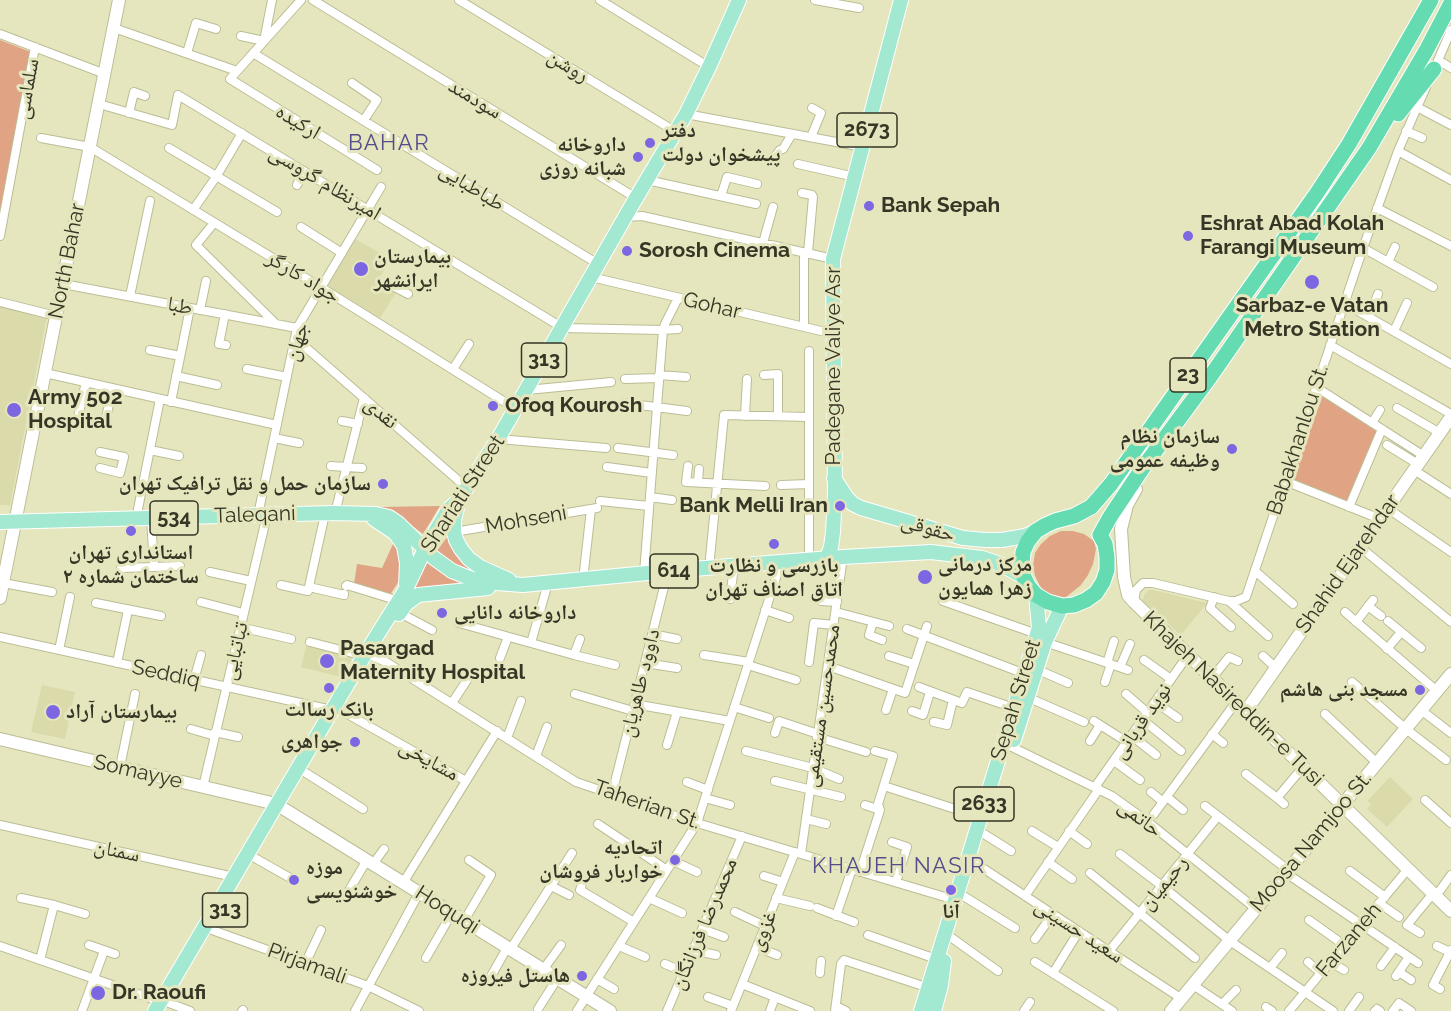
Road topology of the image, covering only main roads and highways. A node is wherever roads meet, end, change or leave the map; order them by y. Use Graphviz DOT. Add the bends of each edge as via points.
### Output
graph roads {
  1 [pos="119,0"];
  2 [pos="739,0"];
  3 [pos="901,0"];
  4 [pos="1431,0"];
  5 [pos="1451,3"];
  6 [pos="1443,67"];
  7 [pos="1369,148"];
  8 [pos="1447,425"];
  9 [pos="1158,448"];
  10 [pos="834,478"];
  11 [pos="459,500"];
  12 [pos="364,513"];
  13 [pos="0,522"];
  14 [pos="15,522"];
  15 [pos="1036,531"];
  16 [pos="425,549"];
  17 [pos="825,560"];
  18 [pos="1024,577"];
  19 [pos="524,585"];
  20 [pos="1036,595"];
  21 [pos="0,598"];
  22 [pos="401,601"];
  23 [pos="1062,606"];
  24 [pos="1041,638"];
  25 [pos="1031,671"];
  26 [pos="1450,677"];
  27 [pos="337,711"];
  28 [pos="1246,711"];
  29 [pos="0,739"];
  30 [pos="1342,805"];
  31 [pos="280,806"];
  32 [pos="960,898"];
  33 [pos="1451,911"];
  34 [pos="940,960"];
  35 [pos="162,1007"];
  36 [pos="610,1011"];
  37 [pos="915,1011"];
  38 [pos="921,1011"];
  39 [pos="928,1011"];
  40 [pos="934,1011"];
  41 [pos="1171,1011"];
  1 -- 14 [label="main road, North Bahar"];
  2 -- 11 [label="main road, Shariati Street / 313" via="676,132"];
  3 -- 10 [label="main road, Padegane Valiye Asr / 2673" via="833,259"];
  4 -- 15 [label="highway, 23" via="1349,144 1111,484 1091,507"];
  5 -- 7 [label="highway, 23"];
  6 -- 7 [label="highway"];
  7 -- 9 [label="highway, 23"];
  8 -- 28 [label="main road, Shahid Ejarehdar"];
  9 -- 23 [label="highway, 23" via="1100,535 1107,557 1103,582 1086,600"];
  9 -- 28 [label="main road, Khajeh Nasireddin-e Tusi" via="1127,505 1121,529 1128,594"];
  10 -- 15 [label="main road, حقوقی" via="847,498 861,508 963,538 1002,540"];
  10 -- 17 [label="main road, Padegane Valiye Asr / 2673" via="833,532"];
  11 -- 16 [label="main road, Shariati Street / 313" via="448,510"];
  11 -- 19 [label="main road" via="454,532 465,555 489,572"];
  12 -- 14 [label="main road, Taleqani / 534"];
  12 -- 16 [label="main road, Taleqani / 534" via="394,520"];
  12 -- 22 [label="main road" via="395,533 404,546 407,563"];
  13 -- 14 [label="main road, Taleqani / 534"];
  14 -- 21 [label="main road, North Bahar"];
  15 -- 18 [label="highway" via="1023,552"];
  16 -- 19 [label="main road, 614" via="443,565 472,579"];
  16 -- 22 [label="main road, Shariati Street / 313"];
  17 -- 18 [label="main road, 614" via="931,552 981,558"];
  17 -- 19 [label="main road, 614"];
  18 -- 20 [label="highway"];
  19 -- 22 [label="main road, Shariati Street / 313" via="418,595 407,603"];
  20 -- 23 [label="highway"];
  20 -- 24 [label="main road, Sepah Street / 2633"];
  22 -- 27 [label="main road, Shariati Street / 313"];
  23 -- 24 [label="main road, Sepah Street / 2633"];
  24 -- 25 [label="main road, Sepah Street / 2633"];
  25 -- 32 [label="main road, Sepah Street / 2633" via="1014,708"];
  25 -- 32 [label="main road, Sepah Street / 2633" via="1028,697"];
  26 -- 30 [label="main road, Moosa Namjoo St."];
  27 -- 31 [label="main road, Shariati Street / 313"];
  27 -- 31 [label="main road, Shariati Street / 313" via="306,773"];
  28 -- 30 [label="main road, Khajeh Nasireddin-e Tusi"];
  29 -- 31 [label="main road, Somayye"];
  30 -- 33 [label="main road, Khajeh Nasireddin-e Tusi"];
  30 -- 41 [label="main road, Moosa Namjoo St."];
  31 -- 35 [label="main road, Shariati Street / 313" via="234,877"];
  31 -- 35 [label="main road, Shariati Street / 313" via="255,858"];
  31 -- 36 [label="main road, Hoquqi"];
  32 -- 34 [label="main road, Sepah Street / 2633"];
  32 -- 34 [label="main road, Sepah Street / 2633" via="952,938"];
  34 -- 37 [label="main road, 2633" via="923,986"];
  34 -- 38 [label="main road, Sepah Street / 2633"];
  34 -- 39 [label="main road, Sepah Street / 2633"];
  34 -- 40 [label="main road, 2633" via="942,985"];
}
